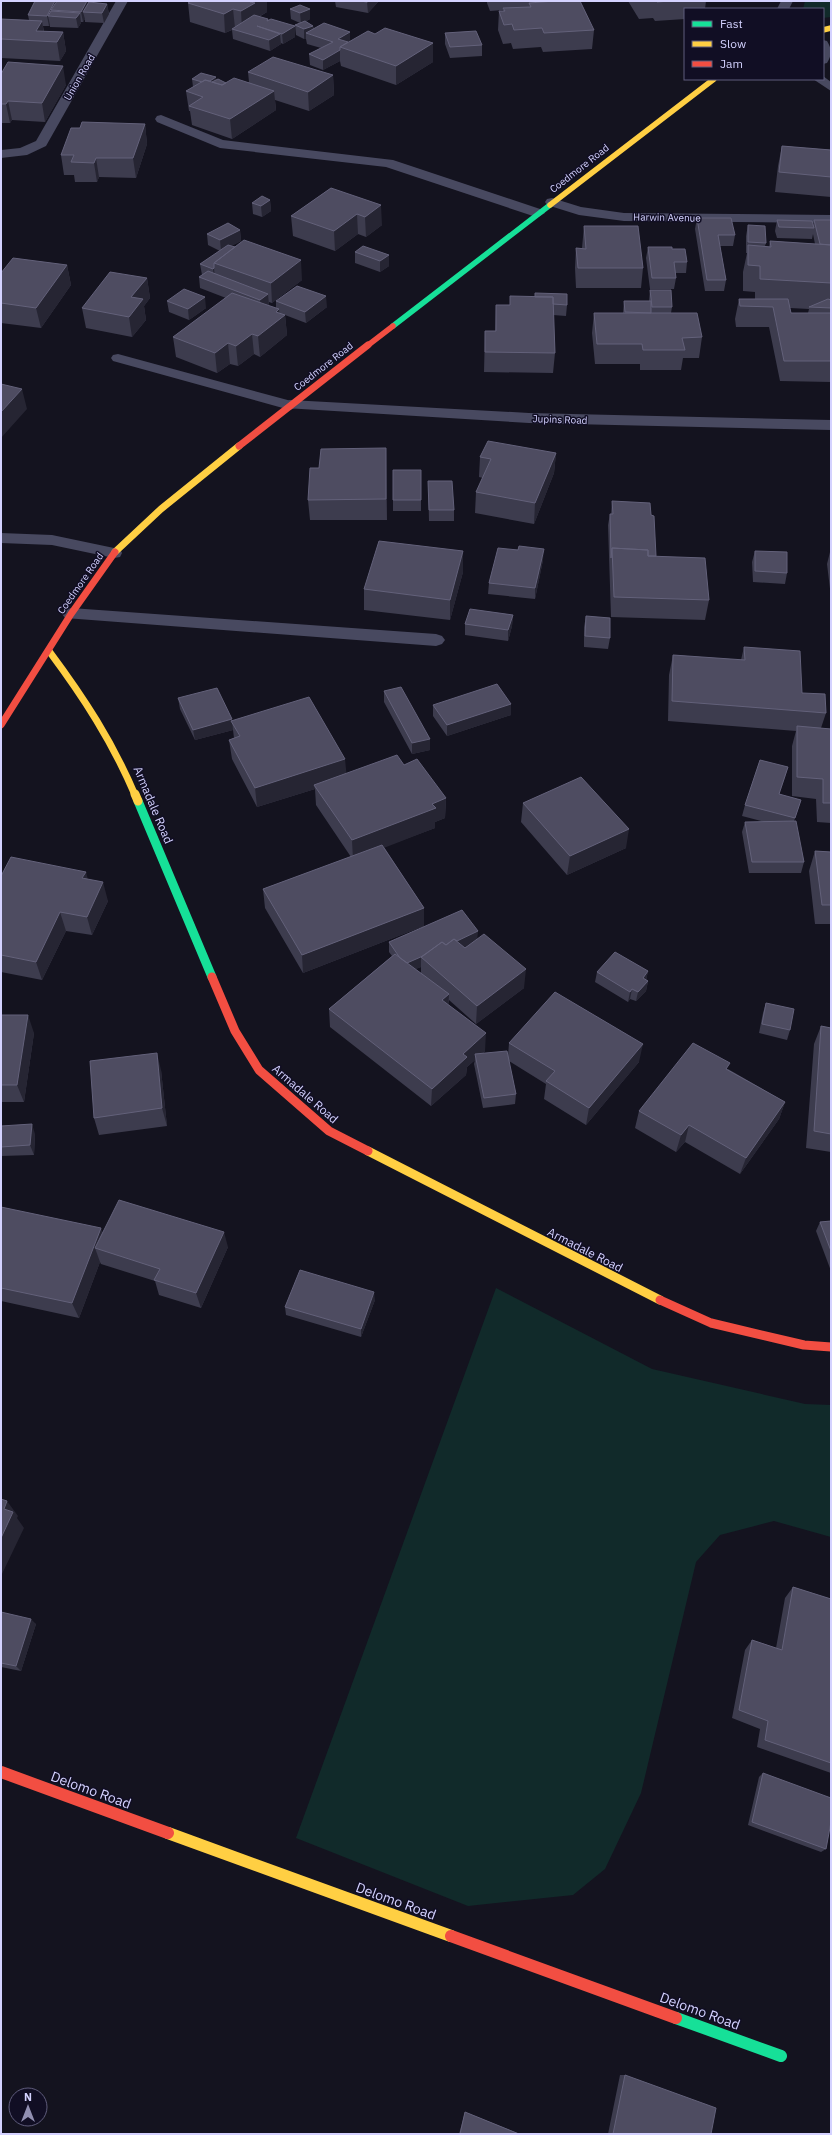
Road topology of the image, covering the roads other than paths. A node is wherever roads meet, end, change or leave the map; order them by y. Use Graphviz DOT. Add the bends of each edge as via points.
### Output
graph roads {
  1 [pos="122,1"];
  2 [pos="824,46"];
  3 [pos="824,59"];
  4 [pos="713,80"];
  5 [pos="820,80"];
  6 [pos="831,87"];
  7 [pos="161,119"];
  8 [pos="1,154"];
  9 [pos="552,202"];
  10 [pos="538,213"];
  11 [pos="831,219"];
  12 [pos="118,358"];
  13 [pos="290,405"];
  14 [pos="831,425"];
  15 [pos="1,538"];
  16 [pos="114,552"];
  17 [pos="71,614"];
  18 [pos="436,640"];
  19 [pos="49,651"];
  20 [pos="1,725"];
  21 [pos="831,1347"];
  22 [pos="1,1772"];
  23 [pos="781,2056"];
  1 -- 8 [label="street, Union Road" via="41,143 21,153"];
  2 -- 3 [label="street" via="828,53"];
  4 -- 9 [label="street, Coedmore Road"];
  5 -- 6 [label="street"];
  7 -- 10 [label="street" via="220,144 388,163"];
  9 -- 10 [label="street, Coedmore Road"];
  9 -- 11 [label="street, Harwin Avenue" via="579,211 624,217"];
  10 -- 13 [label="street, Coedmore Road"];
  12 -- 13 [label="street, Jupins Road"];
  13 -- 14 [label="street, Jupins Road" via="529,418"];
  13 -- 16 [label="street, Coedmore Road" via="161,509"];
  15 -- 16 [label="street" via="52,540"];
  16 -- 17 [label="street, Coedmore Road"];
  17 -- 18 [label="street"];
  17 -- 19 [label="street, Coedmore Road"];
  19 -- 20 [label="street, Coedmore Road"];
  19 -- 21 [label="street, Armadale Road" via="83,696 119,757 235,1031 259,1070 329,1131 620,1281 711,1323 804,1345"];
  22 -- 23 [label="street, Delomo Road"];
}
